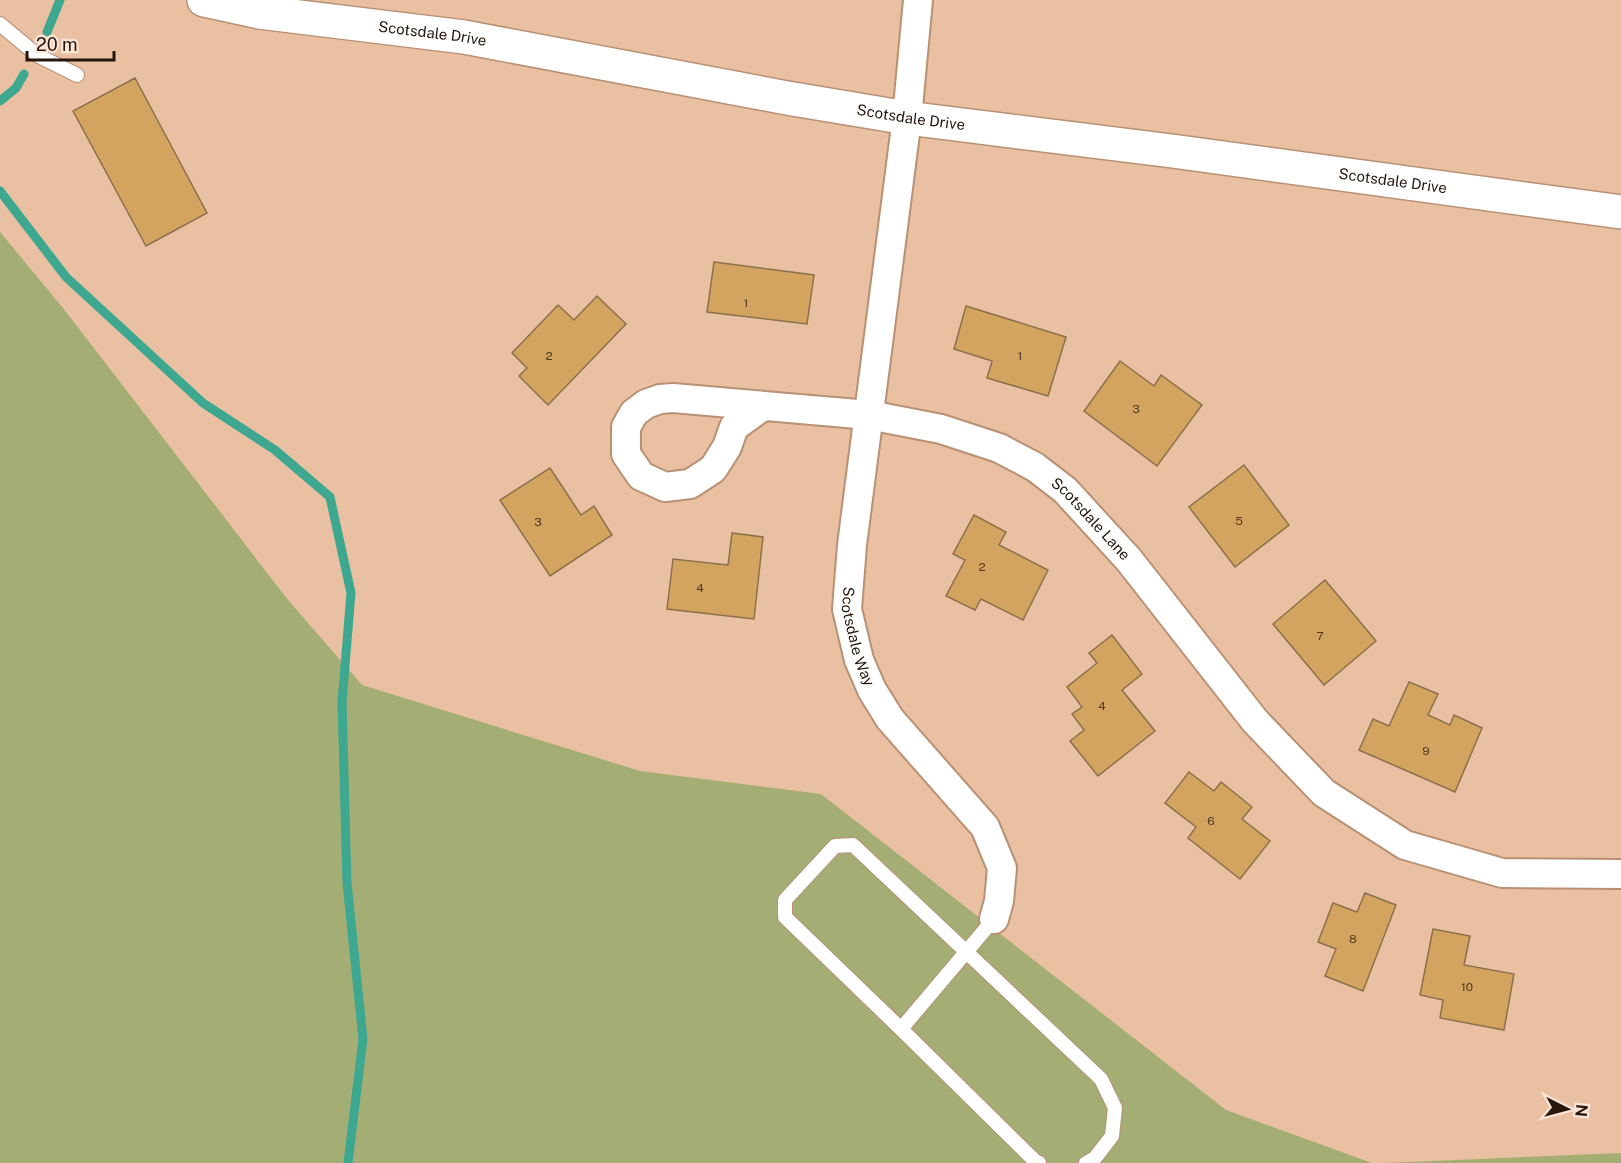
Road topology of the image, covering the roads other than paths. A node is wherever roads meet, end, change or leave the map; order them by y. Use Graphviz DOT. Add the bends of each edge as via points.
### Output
graph roads {
  1 [pos="204,0"];
  2 [pos="918,0"];
  3 [pos="0,24"];
  4 [pos="77,75"];
  5 [pos="907,118"];
  6 [pos="1621,212"];
  7 [pos="762,406"];
  8 [pos="869,415"];
  9 [pos="1621,874"];
  10 [pos="994,919"];
  11 [pos="966,952"];
  12 [pos="901,1029"];
  13 [pos="1039,1163"];
  14 [pos="1086,1163"];
  1 -- 5 [label="street, Scotsdale Drive" via="259,12 464,37"];
  2 -- 5 [label="street"];
  3 -- 4 [label="lane" via="37,54"];
  5 -- 6 [label="street, Scotsdale Drive"];
  5 -- 8 [label="street"];
  7 -- 7 [label="street" via="660,399 634,414 626,427 626,454 641,476 665,487 690,484 713,469 734,427"];
  7 -- 8 [label="street"];
  8 -- 9 [label="street, Scotsdale Lane" via="941,429 999,447 1065,490 1129,560 1255,721 1324,793 1405,845 1502,873"];
  8 -- 10 [label="street, Scotsdale Way" via="847,609 859,660 891,719 985,827 1002,868"];
  10 -- 11 [label="lane"];
  11 -- 12 [label="lane"];
  11 -- 12 [label="lane" via="853,845 836,846 785,900 785,917"];
  11 -- 14 [label="lane" via="1101,1079 1115,1108 1112,1136 1095,1158"];
  12 -- 13 [label="lane"];
}
